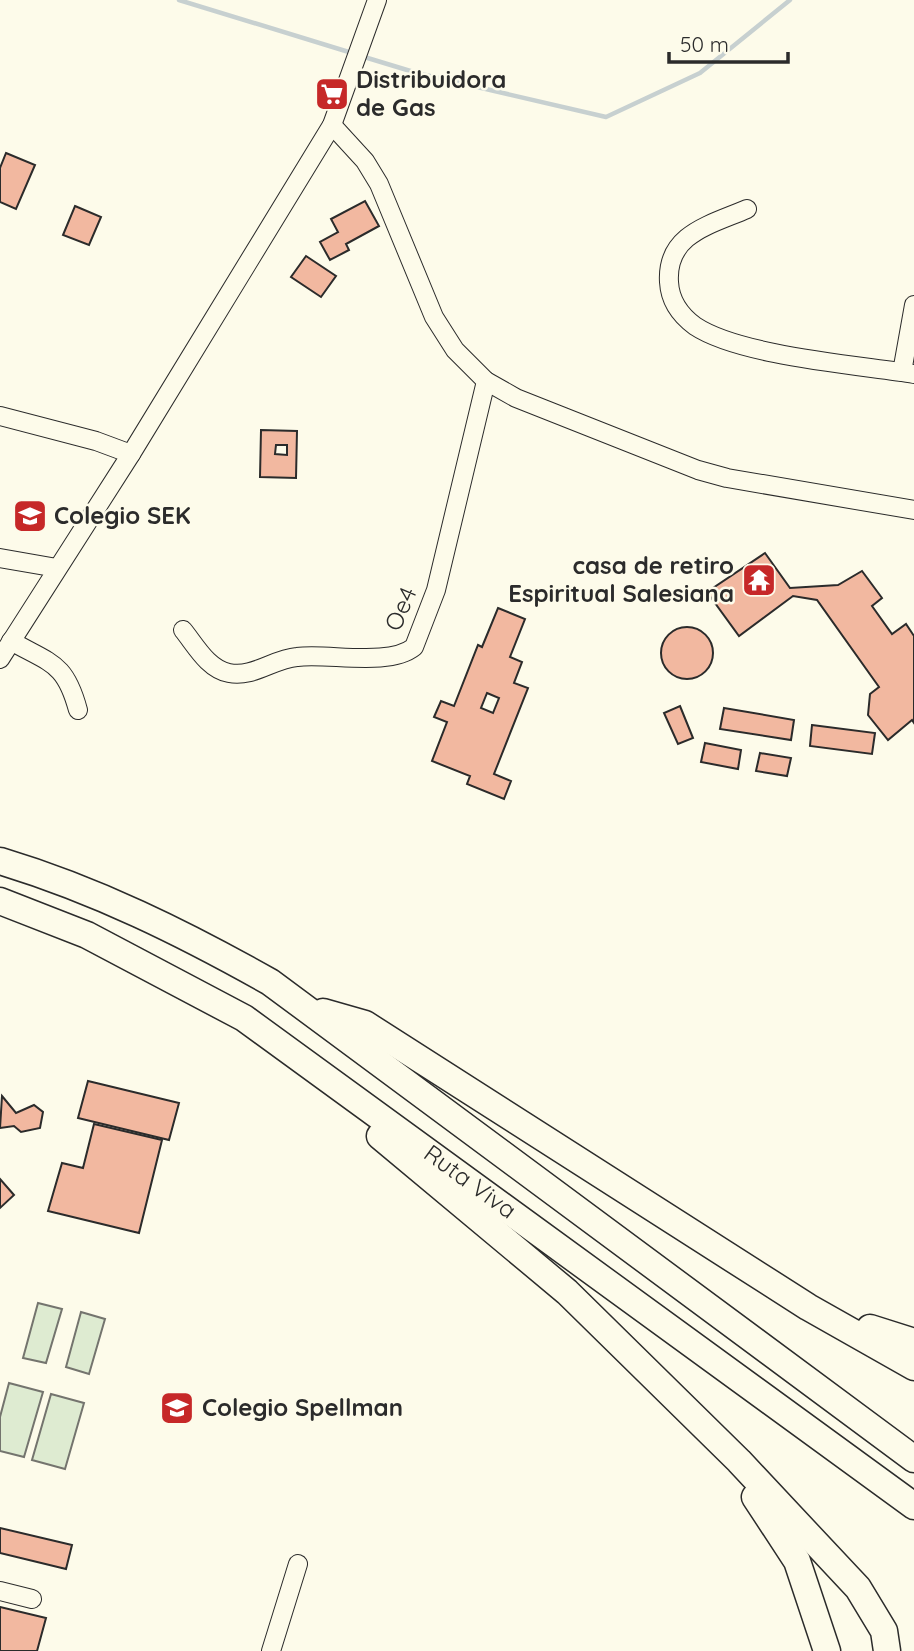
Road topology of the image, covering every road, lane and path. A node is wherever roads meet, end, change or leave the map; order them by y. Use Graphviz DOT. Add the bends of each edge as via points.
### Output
graph roads {
  1 [pos="377,0"];
  2 [pos="332,125"];
  3 [pos="747,209"];
  4 [pos="914,305"];
  5 [pos="908,373"];
  6 [pos="485,381"];
  7 [pos="0,416"];
  8 [pos="131,454"];
  9 [pos="914,510"];
  10 [pos="0,558"];
  11 [pos="57,568"];
  12 [pos="183,630"];
  13 [pos="3,653"];
  14 [pos="78,710"];
  15 [pos="0,860"];
  16 [pos="0,901"];
  17 [pos="163,976"];
  18 [pos="310,1010"];
  19 [pos="808,1307"];
  20 [pos="914,1342"];
  21 [pos="623,1346"];
  22 [pos="914,1367"];
  23 [pos="914,1459"];
  24 [pos="914,1506"];
  25 [pos="298,1564"];
  26 [pos="0,1591"];
  27 [pos="32,1599"];
  28 [pos="271,1651"];
  29 [pos="827,1651"];
  30 [pos="887,1651"];
  1 -- 2 [label="street"];
  2 -- 6 [label="street" via="379,184 434,317 455,350"];
  2 -- 8 [label="street"];
  3 -- 5 [label="street" via="680,241 668,273 670,294 680,313 697,327 729,341"];
  4 -- 5 [label="street"];
  6 -- 9 [label="street" via="516,398 698,470"];
  6 -- 12 [label="street, Oe4" via="436,590 414,647 395,657 294,657 270,662 250,673 231,674 214,669"];
  7 -- 8 [label="street"];
  8 -- 11 [label="street"];
  10 -- 11 [label="street"];
  11 -- 13 [label="street"];
  13 -- 14 [label="street" via="62,671"];
  15 -- 18 [label="highway, Ruta Viva" via="103,896 184,934"];
  16 -- 17 [label="highway, Ruta Viva" via="87,935"];
  17 -- 21 [label="highway" via="233,1032 369,1127 567,1292"];
  17 -- 24 [label="highway, Ruta Viva" via="244,1018 289,1049"];
  18 -- 19 [label="highway" via="365,1024"];
  18 -- 23 [label="highway, Ruta Viva"];
  19 -- 20 [label="highway"];
  19 -- 22 [label="highway"];
  21 -- 29 [label="highway" via="665,1400 761,1503 797,1561"];
  21 -- 30 [label="highway" via="858,1588 884,1631"];
  25 -- 28 [label="street"];
  26 -- 27 [label="street"];
}
